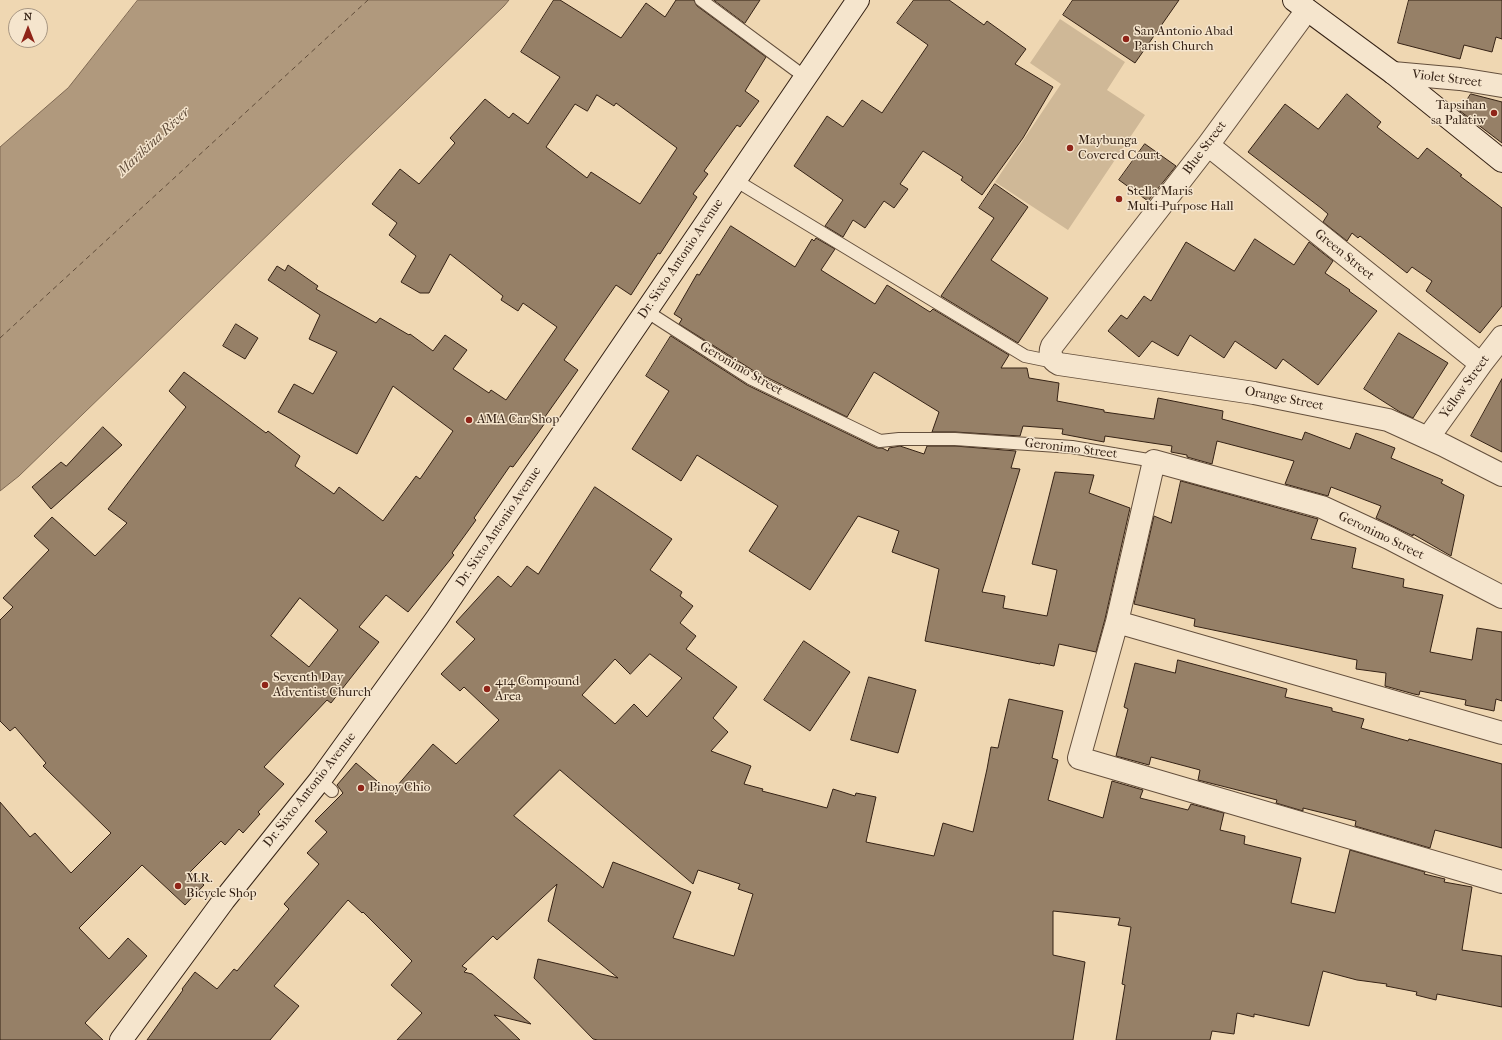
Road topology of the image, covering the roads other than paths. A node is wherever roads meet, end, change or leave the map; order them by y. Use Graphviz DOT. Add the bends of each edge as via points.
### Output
graph roads {
  1 [pos="701,0"];
  2 [pos="858,0"];
  3 [pos="1300,5"];
  4 [pos="1393,73"];
  5 [pos="805,77"];
  6 [pos="1502,86"];
  7 [pos="1208,145"];
  8 [pos="1502,161"];
  9 [pos="735,180"];
  10 [pos="646,311"];
  11 [pos="1502,337"];
  12 [pos="1054,362"];
  13 [pos="1481,364"];
  14 [pos="1428,438"];
  15 [pos="1154,461"];
  16 [pos="1502,475"];
  17 [pos="1502,597"];
  18 [pos="1117,622"];
  19 [pos="1502,734"];
  20 [pos="1502,882"];
  21 [pos="121,1040"];
  1 -- 5 [label="lane"];
  2 -- 5 [label="street, Dr. Sixto Antonio Avenue"];
  3 -- 4 [label="street"];
  3 -- 7 [label="street, Blue Street"];
  4 -- 6 [label="street, Violet Street"];
  4 -- 8 [label="street"];
  5 -- 9 [label="street, Dr. Sixto Antonio Avenue"];
  7 -- 12 [label="street, Blue Street" via="1052,346"];
  7 -- 13 [label="street, Green Street"];
  9 -- 10 [label="street, Dr. Sixto Antonio Avenue"];
  9 -- 12 [label="lane" via="1025,356"];
  10 -- 15 [label="lane, Geronimo Street" via="750,378 880,441 970,440 1072,447"];
  10 -- 21 [label="street, Dr. Sixto Antonio Avenue" via="326,785 224,900"];
  11 -- 13 [label="street, Yellow Street"];
  12 -- 14 [label="street, Orange Street" via="1262,394 1388,420"];
  13 -- 14 [label="street, Yellow Street"];
  14 -- 16 [label="street, Orange Street"];
  15 -- 17 [label="street, Geronimo Street" via="1322,507 1389,538"];
  15 -- 18 [label="street"];
  18 -- 19 [label="street"];
  18 -- 20 [label="street" via="1079,758"];
}
